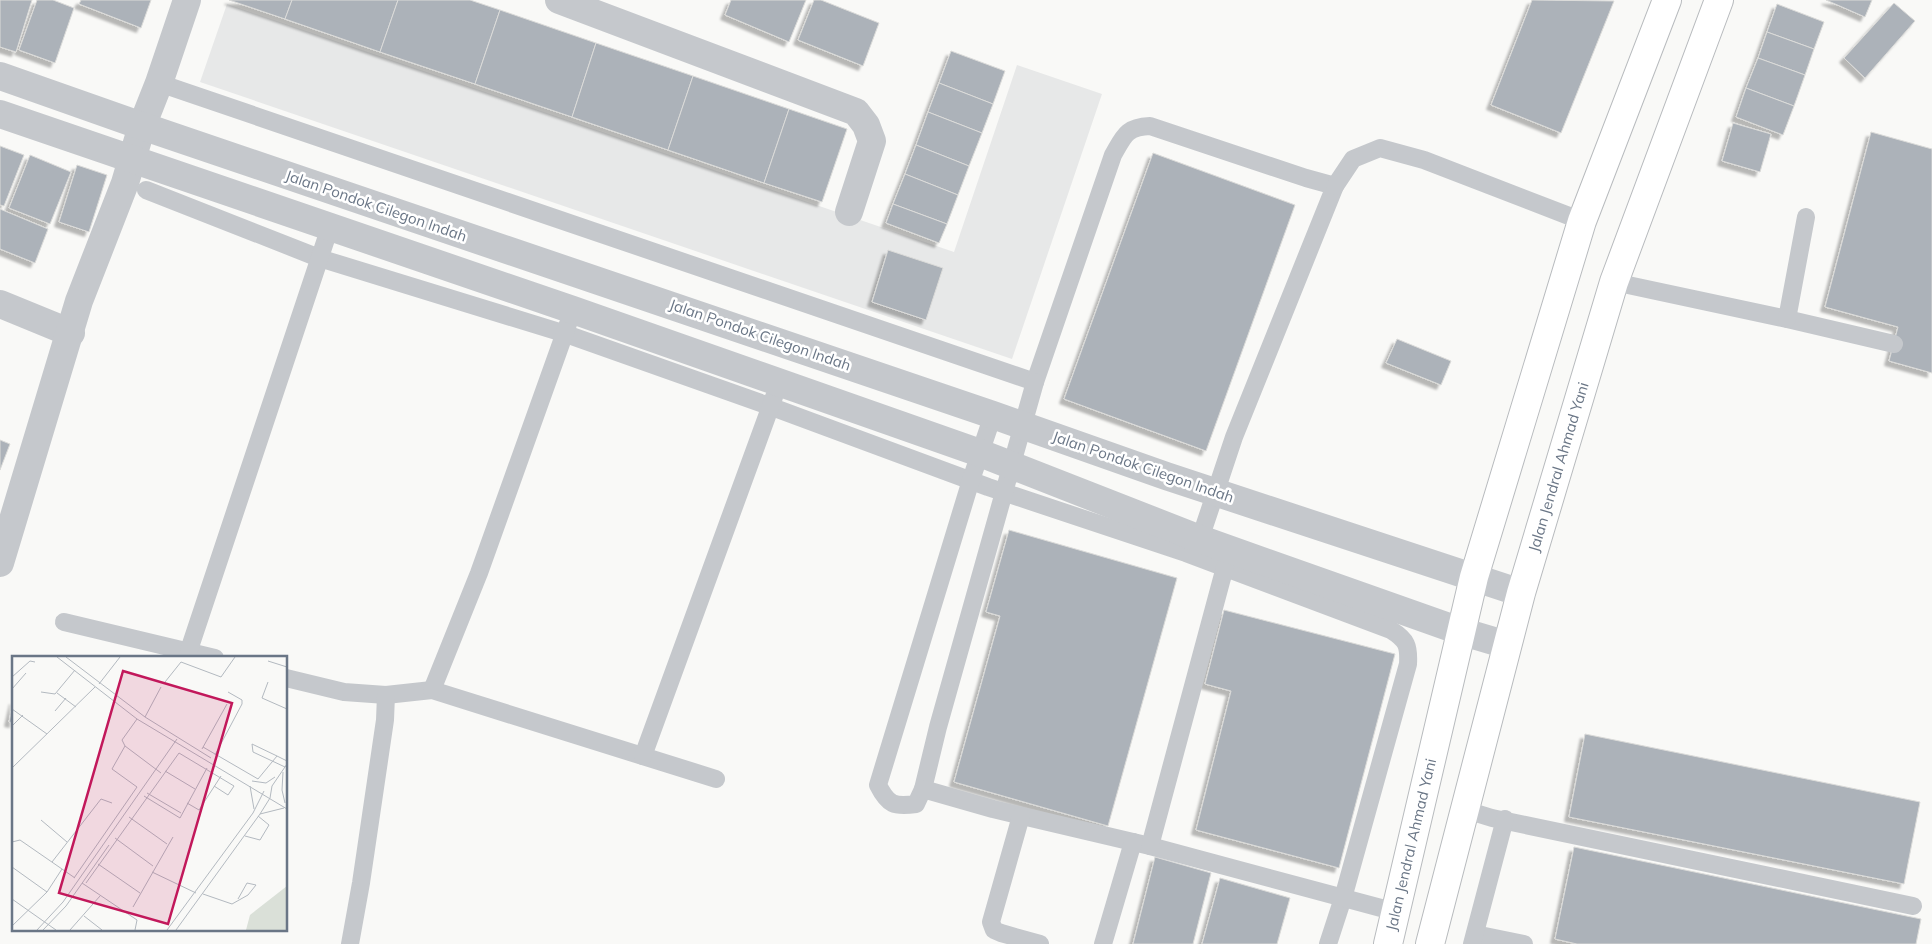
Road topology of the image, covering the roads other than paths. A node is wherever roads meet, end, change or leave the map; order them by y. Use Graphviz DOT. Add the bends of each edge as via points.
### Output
graph roads {
  1 [pos="187,0"];
  2 [pos="558,0"];
  3 [pos="1667,0"];
  4 [pos="1719,0"];
  5 [pos="0,76"];
  6 [pos="159,83"];
  7 [pos="0,114"];
  8 [pos="142,126"];
  9 [pos="131,160"];
  10 [pos="1335,186"];
  11 [pos="146,190"];
  12 [pos="849,212"];
  13 [pos="1806,216"];
  14 [pos="1582,221"];
  15 [pos="330,227"];
  16 [pos="319,258"];
  17 [pos="584,276"];
  18 [pos="1614,282"];
  19 [pos="0,304"];
  20 [pos="1786,319"];
  21 [pos="570,322"];
  22 [pos="71,333"];
  23 [pos="1894,344"];
  24 [pos="1035,382"];
  25 [pos="775,394"];
  26 [pos="993,415"];
  27 [pos="1024,425"];
  28 [pos="980,453"];
  29 [pos="1011,464"];
  30 [pos="971,480"];
  31 [pos="1003,492"];
  32 [pos="1216,492"];
  33 [pos="1200,539"];
  34 [pos="0,563"];
  35 [pos="1224,567"];
  36 [pos="1474,577"];
  37 [pos="1521,592"];
  38 [pos="64,622"];
  39 [pos="1460,631"];
  40 [pos="1507,645"];
  41 [pos="189,650"];
  42 [pos="209,656"];
  43 [pos="288,678"];
  44 [pos="432,690"];
  45 [pos="386,695"];
  46 [pos="643,756"];
  47 [pos="716,779"];
  48 [pos="923,789"];
  49 [pos="1466,810"];
  50 [pos="1021,816"];
  51 [pos="1505,819"];
  52 [pos="1141,844"];
  53 [pos="1343,898"];
  54 [pos="1912,906"];
  55 [pos="1396,912"];
  56 [pos="1473,939"];
  57 [pos="350,944"];
  58 [pos="1040,944"];
  59 [pos="1103,944"];
  60 [pos="1328,944"];
  61 [pos="1388,944"];
  62 [pos="1430,944"];
  63 [pos="1524,944"];
  1 -- 6 [label="street"];
  2 -- 12 [label="street" via="856,112 872,141"];
  3 -- 14 [label="highway, Jalan Jendral Ahmad Yani"];
  4 -- 18 [label="highway, Jalan Jendral Ahmad Yani"];
  5 -- 8 [label="street, Jalan Pondok Cilegon Indah"];
  6 -- 8 [label="street"];
  6 -- 24 [label="lane"];
  7 -- 9 [label="street"];
  8 -- 9 [label="street"];
  8 -- 17 [label="street, Jalan Pondok Cilegon Indah"];
  9 -- 15 [label="street"];
  9 -- 22 [label="street" via="79,301"];
  10 -- 14 [label="lane" via="1353,159 1380,148 1424,160"];
  10 -- 24 [label="lane" via="1150,126 1137,126 1125,134 1113,155"];
  10 -- 32 [label="lane" via="1234,437"];
  11 -- 16 [label="lane"];
  13 -- 20 [label="lane"];
  14 -- 36 [label="highway, Jalan Jendral Ahmad Yani"];
  15 -- 16 [label="lane"];
  15 -- 21 [label="street"];
  16 -- 21 [label="lane"];
  16 -- 41 [label="lane"];
  17 -- 21 [label="street"];
  17 -- 26 [label="street, Jalan Pondok Cilegon Indah"];
  18 -- 20 [label="lane"];
  18 -- 37 [label="highway, Jalan Jendral Ahmad Yani"];
  19 -- 22 [label="street"];
  20 -- 23 [label="lane"];
  21 -- 25 [label="street"];
  21 -- 44 [label="lane" via="479,573"];
  22 -- 34 [label="street"];
  24 -- 27 [label="lane"];
  25 -- 28 [label="street"];
  25 -- 30 [label="lane"];
  25 -- 46 [label="lane"];
  26 -- 27 [label="street, Jalan Pondok Cilegon Indah"];
  26 -- 28 [label="lane"];
  27 -- 29 [label="lane"];
  27 -- 32 [label="street, Jalan Pondok Cilegon Indah"];
  28 -- 29 [label="street"];
  28 -- 30 [label="lane"];
  29 -- 31 [label="lane"];
  29 -- 33 [label="street"];
  30 -- 31 [label="lane"];
  30 -- 48 [label="lane" via="878,785 885,799 895,805 916,804"];
  31 -- 35 [label="lane"];
  31 -- 48 [label="lane"];
  32 -- 33 [label="lane"];
  32 -- 36 [label="street, Jalan Pondok Cilegon Indah"];
  33 -- 39 [label="street"];
  35 -- 52 [label="lane"];
  35 -- 53 [label="lane" via="1391,630 1401,636 1409,648 1408,664"];
  36 -- 37 [label="street, Jalan Pondok Cilegon Indah"];
  36 -- 39 [label="highway, Jalan Jendral Ahmad Yani"];
  37 -- 40 [label="highway, Jalan Jendral Ahmad Yani"];
  38 -- 41 [label="lane"];
  39 -- 40 [label="street"];
  39 -- 55 [label="highway, Jalan Jendral Ahmad Yani"];
  40 -- 49 [label="highway, Jalan Jendral Ahmad Yani"];
  41 -- 42 [label="lane"];
  43 -- 45 [label="lane" via="344,692"];
  44 -- 45 [label="lane"];
  44 -- 46 [label="lane"];
  45 -- 57 [label="lane" via="385,720"];
  46 -- 47 [label="lane"];
  48 -- 50 [label="lane"];
  49 -- 51 [label="lane"];
  49 -- 62 [label="highway, Jalan Jendral Ahmad Yani"];
  50 -- 52 [label="lane"];
  50 -- 58 [label="lane" via="991,922 994,930"];
  51 -- 54 [label="lane"];
  51 -- 56 [label="lane"];
  52 -- 53 [label="lane"];
  52 -- 59 [label="lane"];
  53 -- 55 [label="lane"];
  53 -- 60 [label="lane"];
  55 -- 61 [label="highway, Jalan Jendral Ahmad Yani"];
  56 -- 63 [label="lane"];
}
